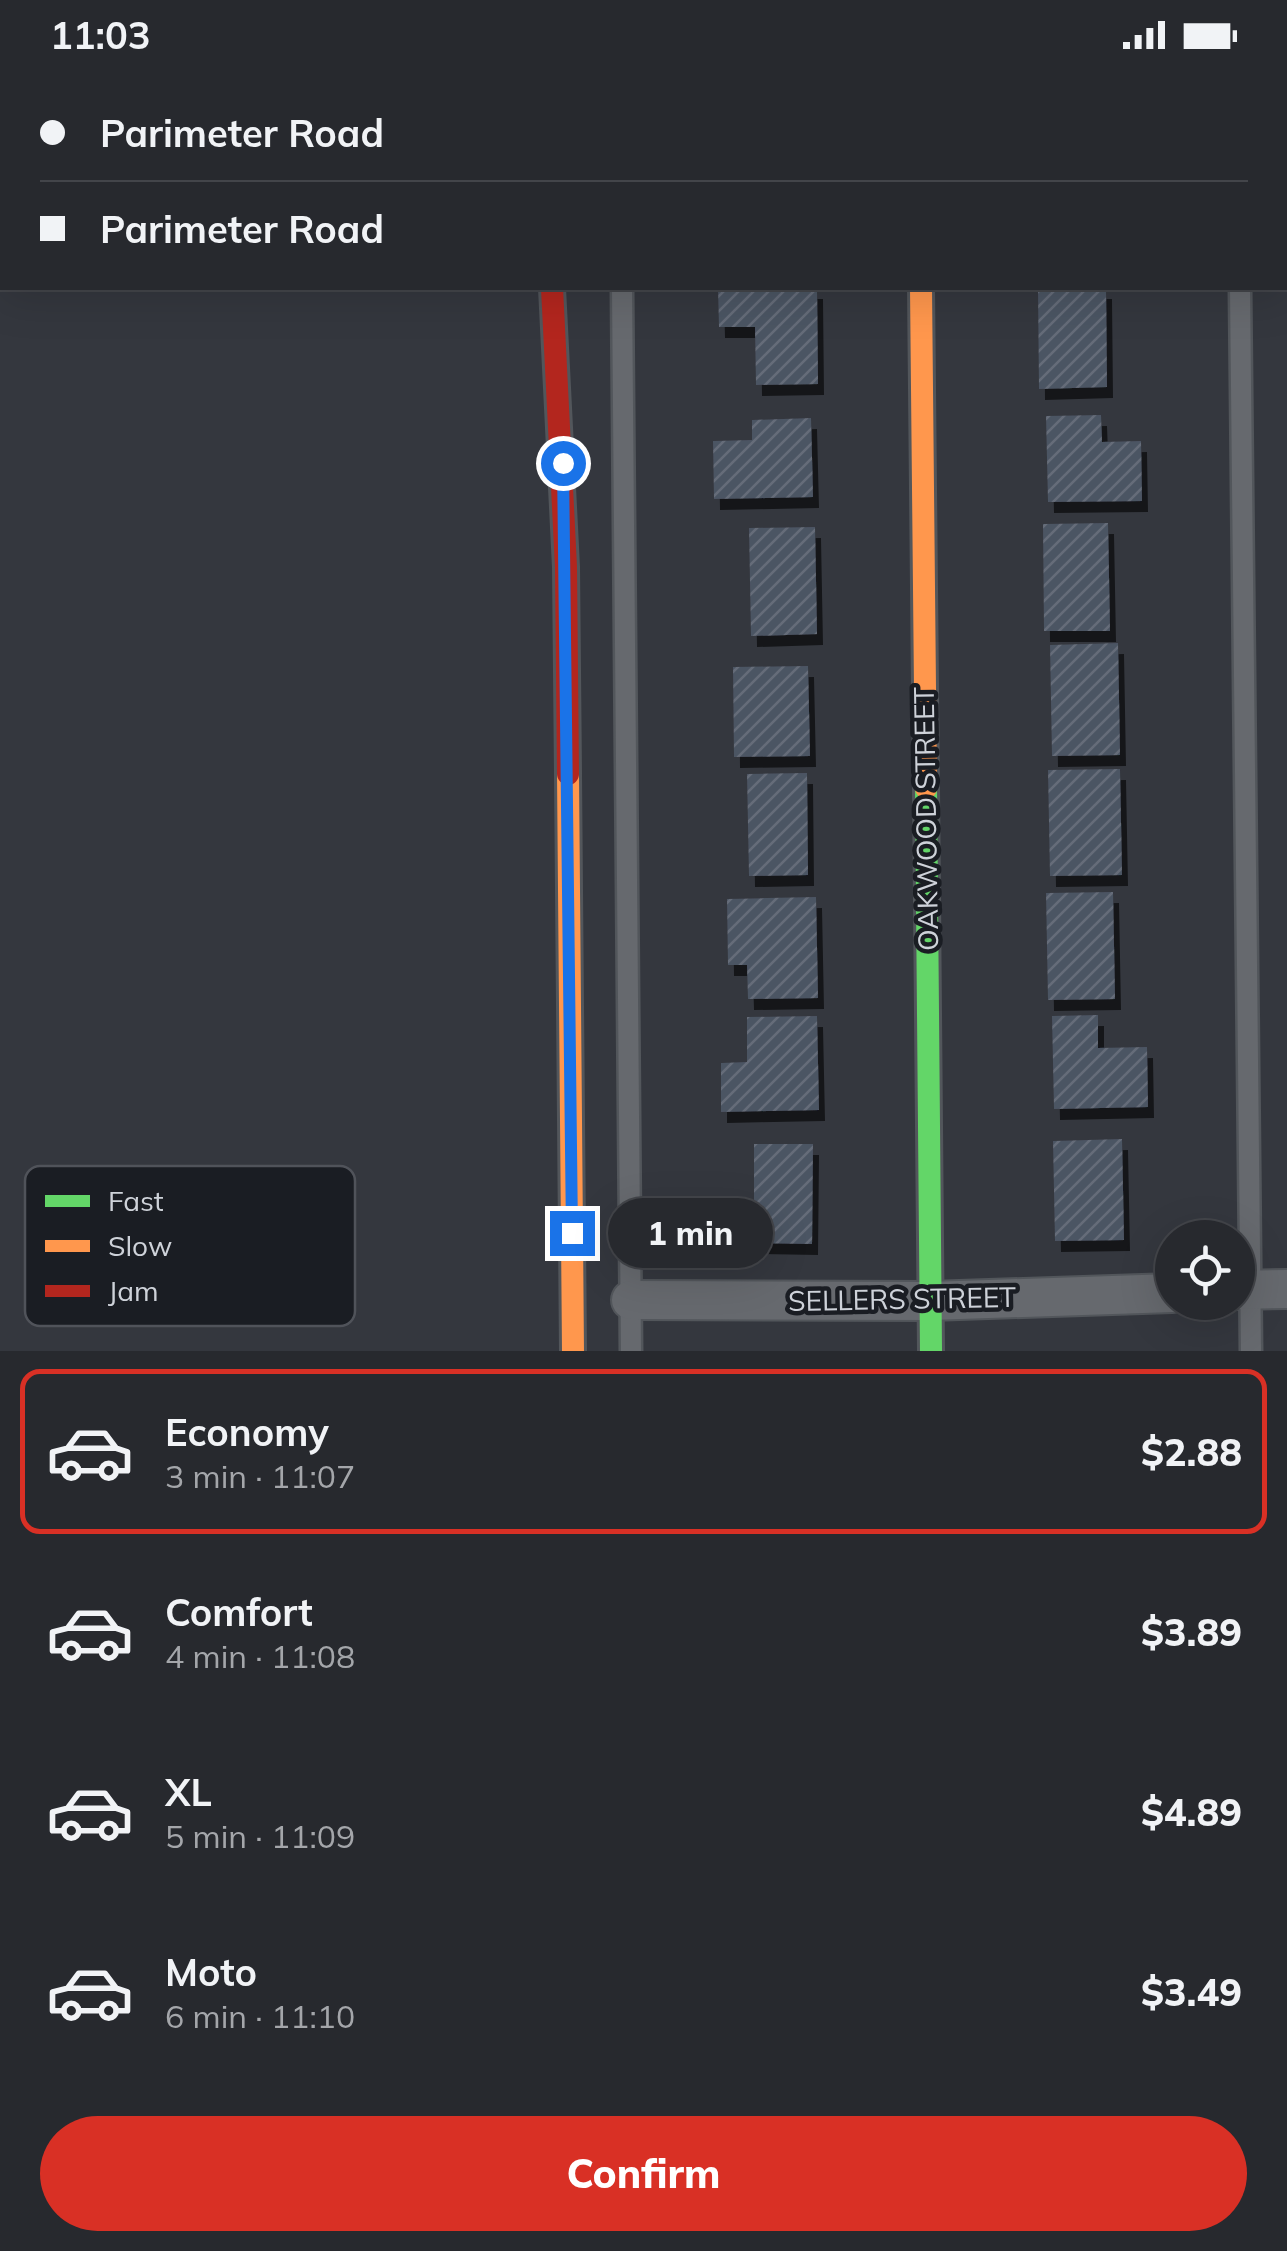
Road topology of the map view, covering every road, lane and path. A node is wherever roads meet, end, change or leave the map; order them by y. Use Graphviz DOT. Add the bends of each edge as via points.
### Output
graph roads {
  1 [pos="552,290"];
  2 [pos="622,290"];
  3 [pos="921,290"];
  4 [pos="1240,290"];
  5 [pos="1258,1290"];
  6 [pos="1155,1293"];
  7 [pos="631,1300"];
  8 [pos="930,1301"];
  9 [pos="573,1351"];
  10 [pos="631,1351"];
  11 [pos="931,1351"];
  12 [pos="1251,1351"];
  1 -- 9 [label="street" via="566,567"];
  2 -- 7 [label="lane"];
  3 -- 8 [label="street, OAKWOOD STREET"];
  4 -- 5 [label="lane"];
  5 -- 12 [label="lane"];
  6 -- 8 [label="street, SELLERS STREET"];
  7 -- 8 [label="street, SELLERS STREET"];
  7 -- 10 [label="lane"];
  8 -- 11 [label="street, OAKWOOD STREET"];
}
